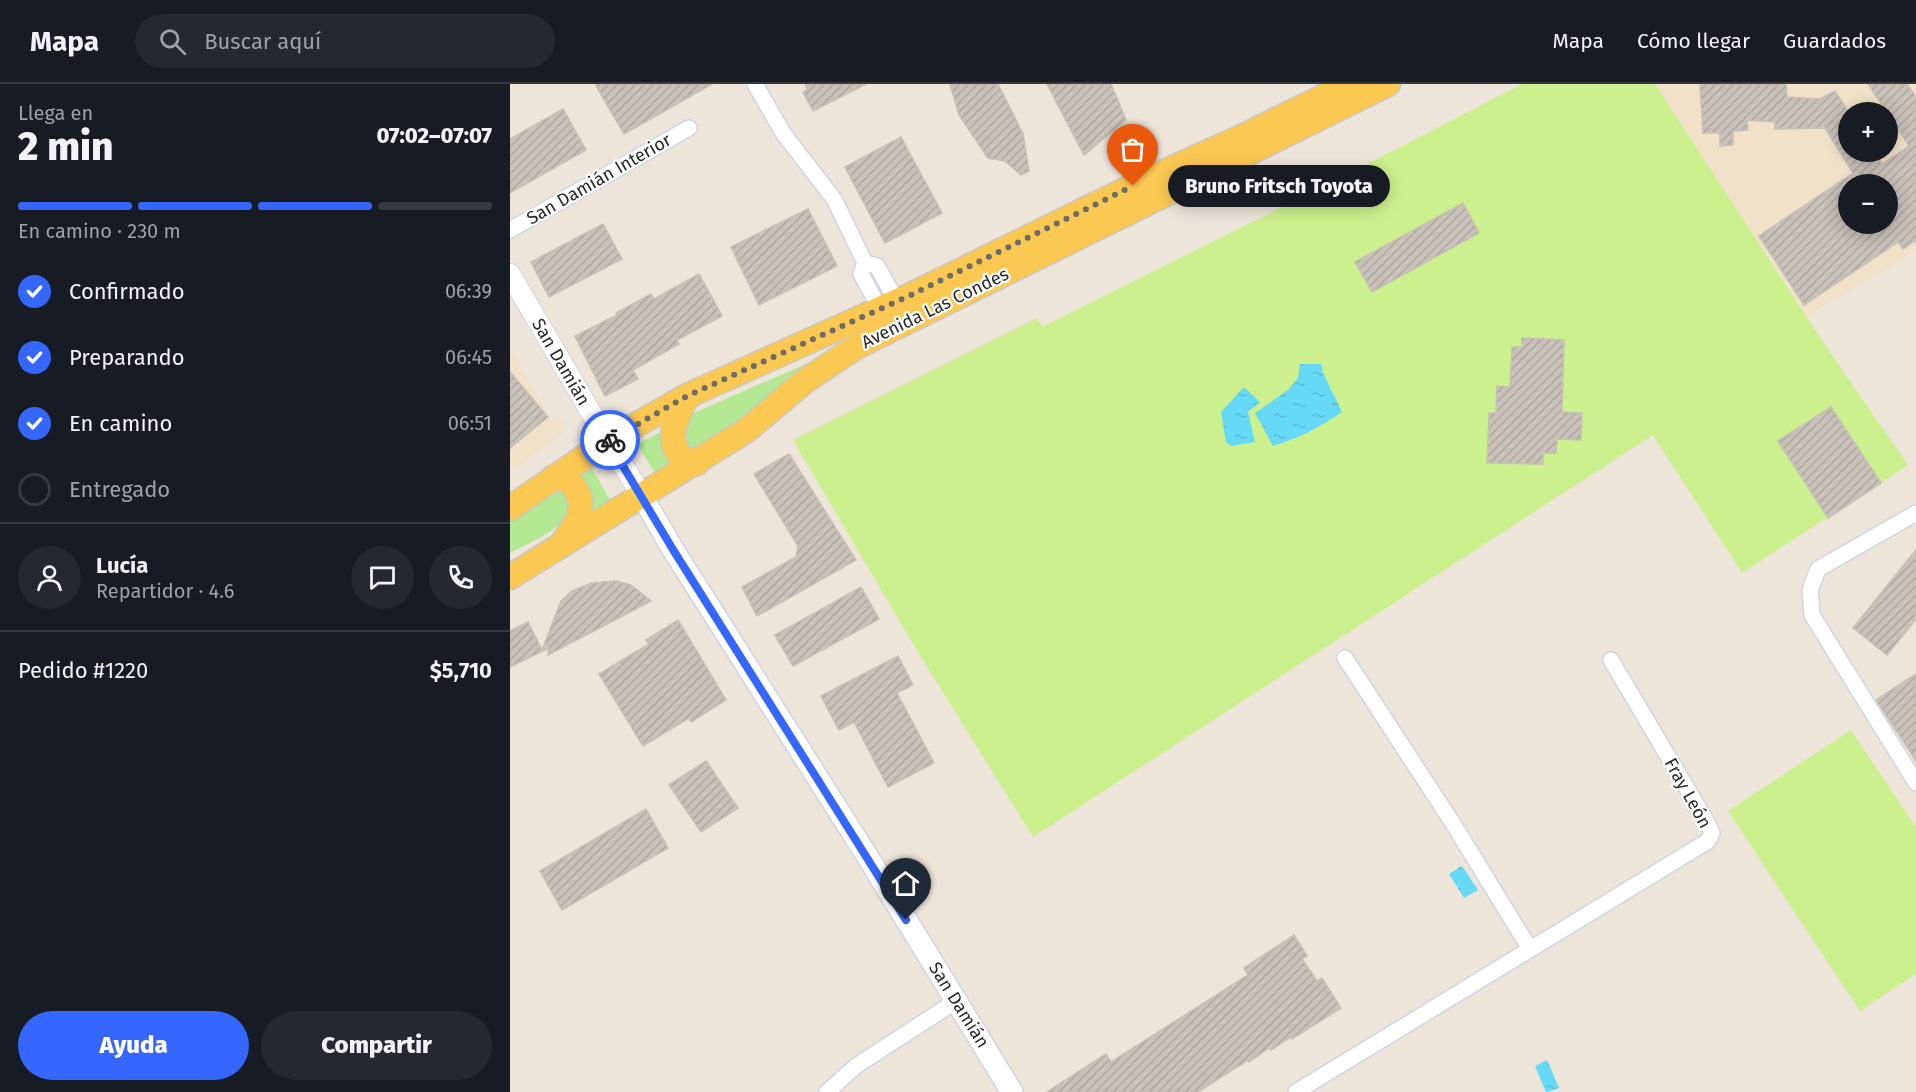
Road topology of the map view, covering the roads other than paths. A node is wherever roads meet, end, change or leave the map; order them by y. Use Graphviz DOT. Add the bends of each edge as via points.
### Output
graph roads {
  1 [pos="755,84"];
  2 [pos="1349,84"];
  3 [pos="1388,84"];
  4 [pos="689,128"];
  5 [pos="510,230"];
  6 [pos="510,274"];
  7 [pos="889,306"];
  8 [pos="687,396"];
  9 [pos="608,441"];
  10 [pos="697,463"];
  11 [pos="554,477"];
  12 [pos="642,496"];
  13 [pos="510,507"];
  14 [pos="1916,513"];
  15 [pos="562,545"];
  16 [pos="510,577"];
  17 [pos="1345,658"];
  18 [pos="1611,660"];
  19 [pos="1916,783"];
  20 [pos="1530,949"];
  21 [pos="956,1001"];
  22 [pos="827,1092"];
  23 [pos="1012,1092"];
  24 [pos="1296,1092"];
  1 -- 7 [label="street" via="783,133 834,199 866,263 876,267"];
  2 -- 7 [label="main road, Avenida Las Condes"];
  3 -- 10 [label="main road, Avenida Las Condes" via="856,347"];
  4 -- 5 [label="street, San Damián Interior"];
  6 -- 9 [label="street, San Damián"];
  7 -- 8 [label="main road, Avenida Las Condes"];
  8 -- 9 [label="main road, Avenida Las Condes"];
  8 -- 10 [label="main road" via="675,422 672,442 681,457"];
  9 -- 11 [label="main road, Avenida Las Condes"];
  9 -- 12 [label="street, San Damián"];
  10 -- 12 [label="main road, Avenida Las Condes"];
  11 -- 13 [label="main road, Avenida Las Condes"];
  11 -- 15 [label="main road" via="573,485 580,501 577,521"];
  12 -- 15 [label="main road, Avenida Las Condes"];
  12 -- 21 [label="main road, San Damián"];
  14 -- 19 [label="street" via="1818,569 1810,590 1812,615"];
  15 -- 16 [label="main road, Avenida Las Condes"];
  17 -- 20 [label="street"];
  18 -- 20 [label="street, Fray León" via="1712,833 1707,841"];
  20 -- 24 [label="street, Fray León"];
  21 -- 22 [label="street" via="856,1066"];
  21 -- 23 [label="main road, San Damián"];
}
